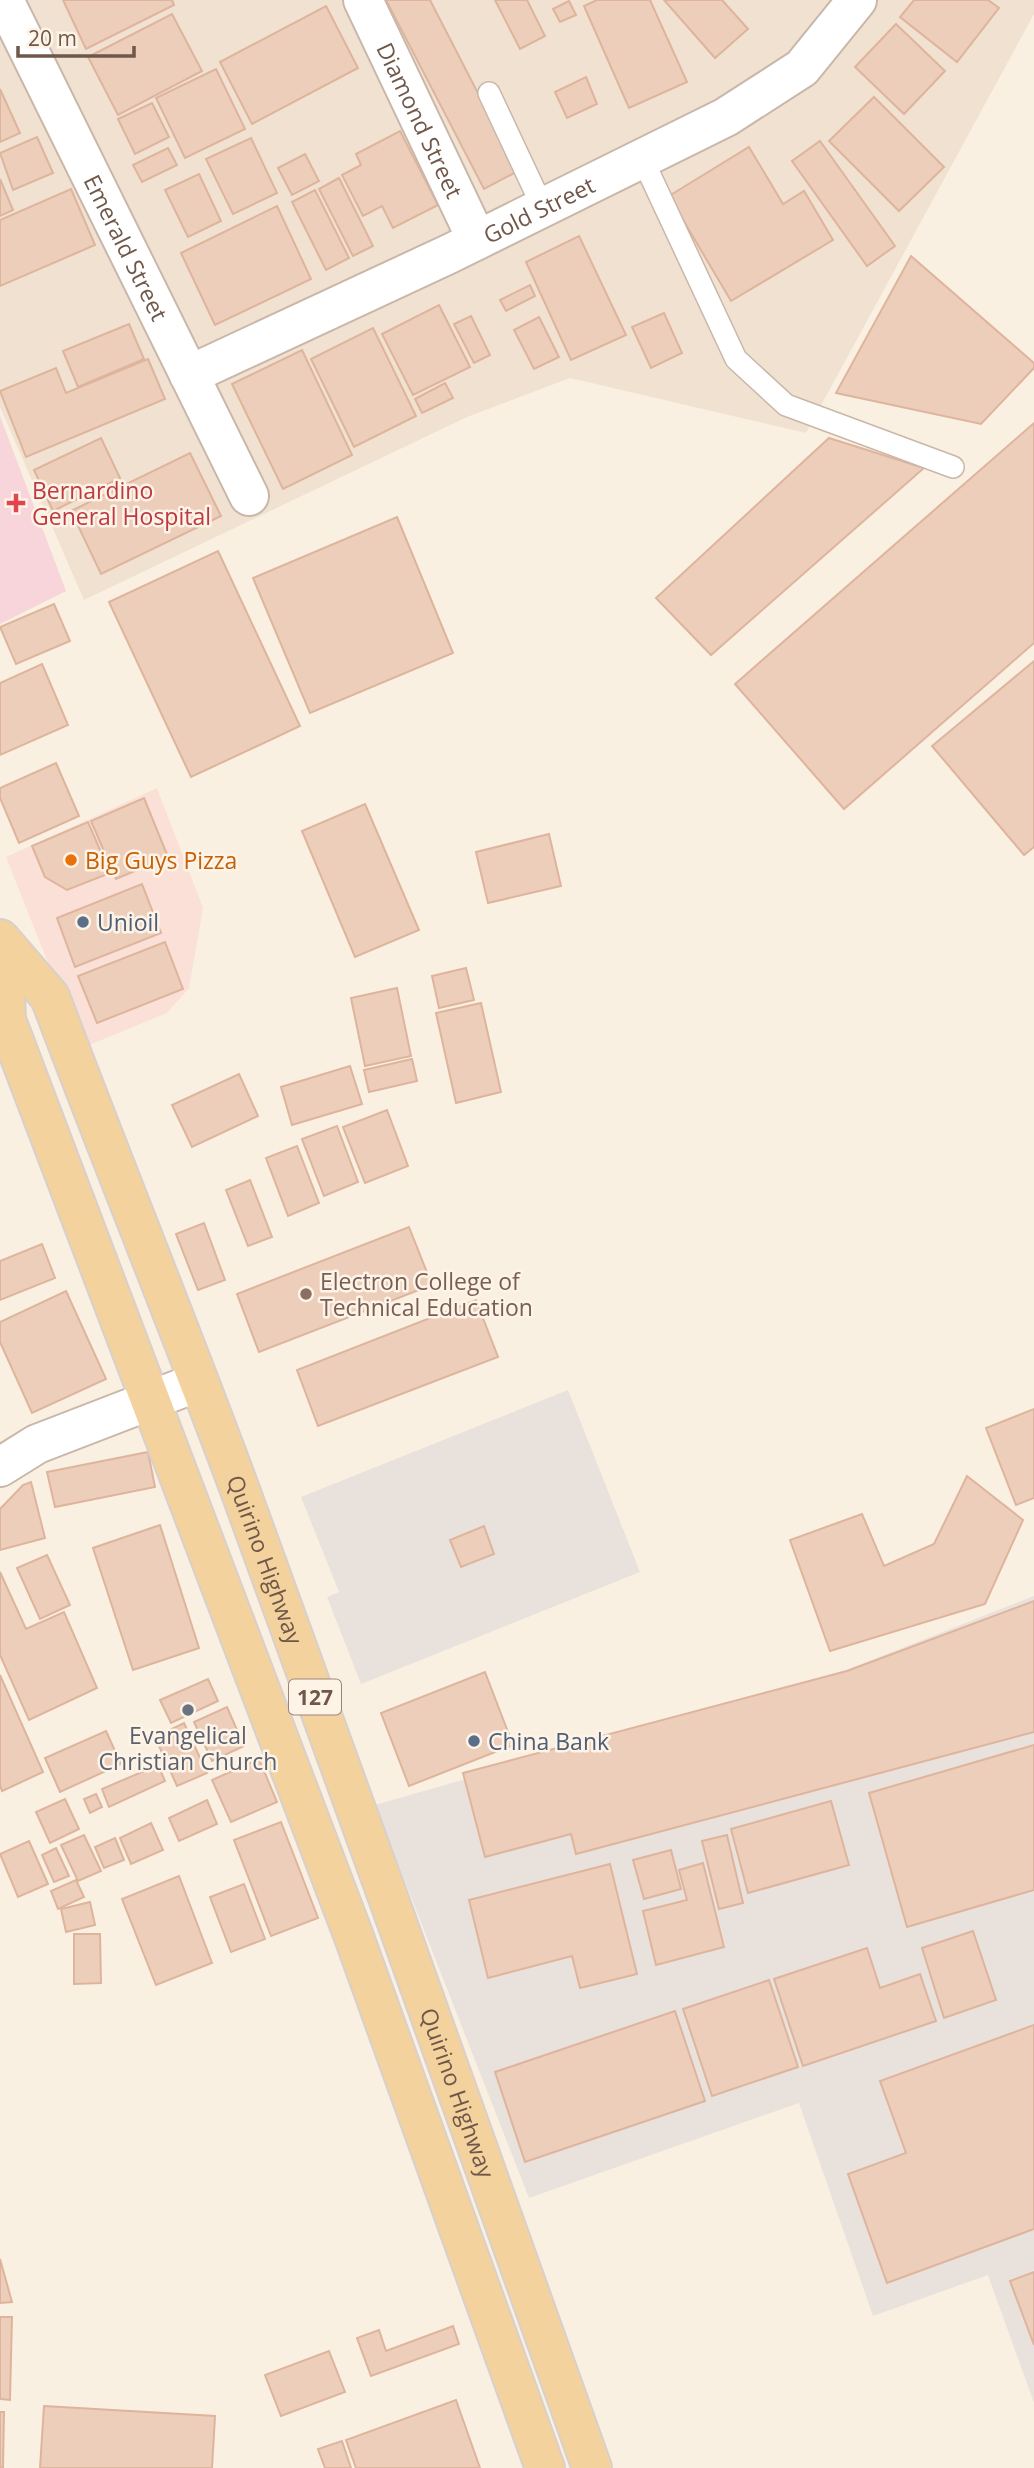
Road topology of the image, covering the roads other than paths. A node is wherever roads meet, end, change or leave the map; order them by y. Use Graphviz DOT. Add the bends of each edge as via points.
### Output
graph roads {
  1 [pos="4,0"];
  2 [pos="363,0"];
  3 [pos="857,0"];
  4 [pos="489,93"];
  5 [pos="642,158"];
  6 [pos="543,208"];
  7 [pos="477,240"];
  8 [pos="189,375"];
  9 [pos="953,467"];
  10 [pos="249,496"];
  11 [pos="1,942"];
  12 [pos="3,1023"];
  13 [pos="198,1382"];
  14 [pos="150,1400"];
  15 [pos="0,1467"];
  16 [pos="239,1486"];
  17 [pos="189,1506"];
  18 [pos="321,1712"];
  19 [pos="274,1730"];
  20 [pos="379,1870"];
  21 [pos="335,1887"];
  22 [pos="545,2468"];
  23 [pos="592,2468"];
  1 -- 8 [label="street, Emerald Street"];
  2 -- 7 [label="street, Diamond Street"];
  3 -- 5 [label="street, Gold Street" via="802,68 726,117"];
  4 -- 6 [label="lane"];
  5 -- 6 [label="street, Gold Street"];
  5 -- 9 [label="lane" via="736,359 786,405"];
  6 -- 7 [label="street, Gold Street"];
  7 -- 8 [label="street, Gold Street"];
  8 -- 10 [label="street, Emerald Street"];
  11 -- 12 [label="main road, Quirino Highway / 127"];
  11 -- 13 [label="main road, Quirino Highway / 127" via="50,997"];
  12 -- 14 [label="main road, Quirino Highway / 127"];
  13 -- 14 [label="street"];
  13 -- 16 [label="main road, Quirino Highway / 127"];
  14 -- 15 [label="street" via="37,1444"];
  14 -- 17 [label="main road, Quirino Highway / 127"];
  16 -- 17 [label="main road"];
  16 -- 18 [label="main road, Quirino Highway / 127"];
  17 -- 19 [label="main road, Quirino Highway / 127"];
  18 -- 19 [label="main road"];
  18 -- 20 [label="main road, Quirino Highway / 127"];
  19 -- 21 [label="main road, Quirino Highway / 127"];
  20 -- 21 [label="main road"];
  20 -- 23 [label="main road, Quirino Highway / 127"];
  21 -- 22 [label="main road, Quirino Highway / 127"];
}
